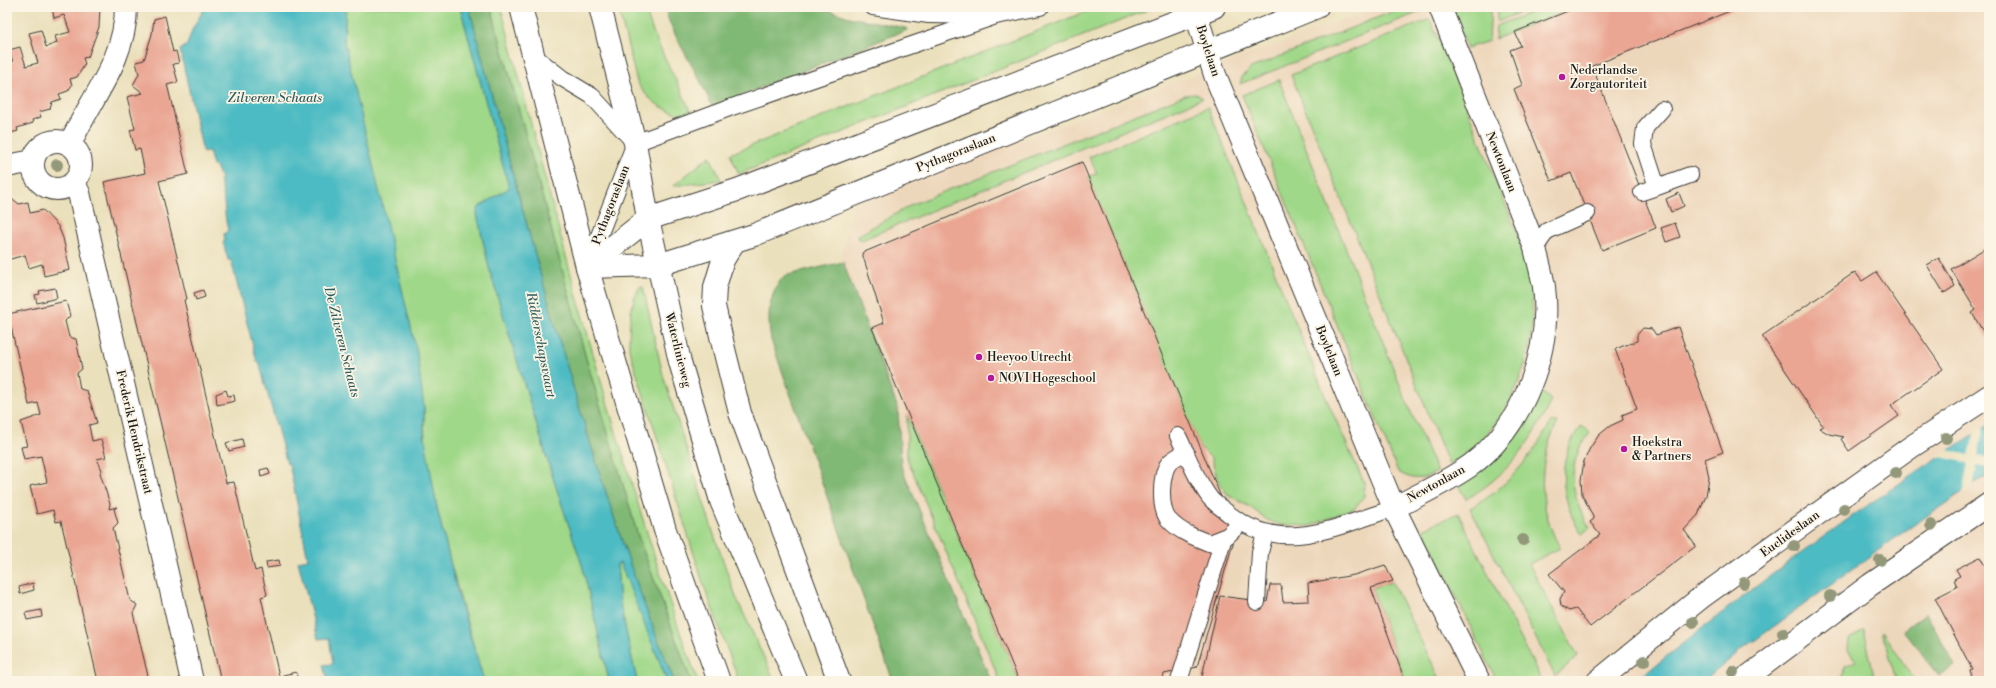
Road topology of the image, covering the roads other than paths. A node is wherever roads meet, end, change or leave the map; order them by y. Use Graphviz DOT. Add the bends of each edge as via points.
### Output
graph roads {
  1 [pos="126,7"];
  2 [pos="521,7"];
  3 [pos="600,7"];
  4 [pos="873,7"];
  5 [pos="1040,7"];
  6 [pos="1317,7"];
  7 [pos="1440,7"];
  8 [pos="1205,11"];
  9 [pos="996,16"];
  10 [pos="1208,50"];
  11 [pos="534,56"];
  12 [pos="1662,109"];
  13 [pos="635,143"];
  14 [pos="70,144"];
  15 [pos="33,161"];
  16 [pos="7,166"];
  17 [pos="1690,175"];
  18 [pos="74,183"];
  19 [pos="1657,188"];
  20 [pos="1642,192"];
  21 [pos="1587,213"];
  22 [pos="648,219"];
  23 [pos="734,242"];
  24 [pos="1535,248"];
  25 [pos="658,265"];
  26 [pos="587,267"];
  27 [pos="1989,396"];
  28 [pos="1178,436"];
  29 [pos="1186,452"];
  30 [pos="1989,504"];
  31 [pos="1394,508"];
  32 [pos="1242,523"];
  33 [pos="1265,534"];
  34 [pos="1224,537"];
  35 [pos="1257,602"];
  36 [pos="192,681"];
  37 [pos="719,681"];
  38 [pos="796,681"];
  39 [pos="839,681"];
  40 [pos="1179,681"];
  41 [pos="1479,681"];
  42 [pos="1598,681"];
  43 [pos="1742,681"];
  1 -- 14 [label="main road" via="123,34 115,61"];
  2 -- 11 [label="main road"];
  3 -- 13 [label="main road, Waterlinieweg"];
  4 -- 9 [label="lane" via="929,15"];
  5 -- 9 [label="lane"];
  6 -- 10 [label="main road, Pythagoraslaan"];
  7 -- 24 [label="main road, Newtonlaan"];
  8 -- 10 [label="main road, Boylelaan"];
  8 -- 22 [label="main road, Pythagoraslaan" via="737,190"];
  9 -- 13 [label="lane"];
  10 -- 23 [label="main road, Pythagoraslaan"];
  10 -- 31 [label="main road, Boylelaan" via="1215,75"];
  11 -- 13 [label="lane" via="562,78 592,96"];
  11 -- 26 [label="main road"];
  12 -- 19 [label="lane" via="1645,128 1643,144"];
  13 -- 22 [label="main road, Waterlinieweg"];
  13 -- 26 [label="lane, Pythagoraslaan"];
  14 -- 15 [label="main road" via="56,141 46,144 39,149"];
  14 -- 18 [label="main road" via="80,155 82,165"];
  15 -- 16 [label="main road"];
  15 -- 18 [label="main road" via="35,176 46,187 61,190"];
  17 -- 19 [label="lane"];
  18 -- 36 [label="main road, Frederik Hendrikstraat" via="79,193"];
  19 -- 20 [label="lane"];
  21 -- 24 [label="lane" via="1547,231"];
  22 -- 25 [label="main road, Waterlinieweg"];
  22 -- 26 [label="main road, Pythagoraslaan"];
  23 -- 25 [label="main road, Pythagoraslaan"];
  23 -- 39 [label="main road" via="723,260 715,287 714,306 724,349 740,413"];
  24 -- 31 [label="main road, Newtonlaan" via="1544,287 1544,329 1536,366 1525,395 1508,426 1491,447 1448,480"];
  25 -- 26 [label="main road, Pythagoraslaan"];
  25 -- 38 [label="main road, Waterlinieweg" via="680,362 721,501"];
  26 -- 37 [label="main road" via="665,530"];
  27 -- 42 [label="main road, Euclideslaan" via="1911,447 1703,596"];
  28 -- 29 [label="lane"];
  29 -- 32 [label="lane" via="1211,499"];
  29 -- 34 [label="lane" via="1169,462 1162,480 1162,501 1167,519 1185,533 1209,543"];
  30 -- 43 [label="main road" via="1870,585"];
  31 -- 33 [label="lane, Newtonlaan" via="1310,535"];
  31 -- 41 [label="main road, Boylelaan"];
  32 -- 33 [label="lane"];
  32 -- 34 [label="lane"];
  33 -- 35 [label="lane" via="1260,552"];
  34 -- 40 [label="lane"];
}
